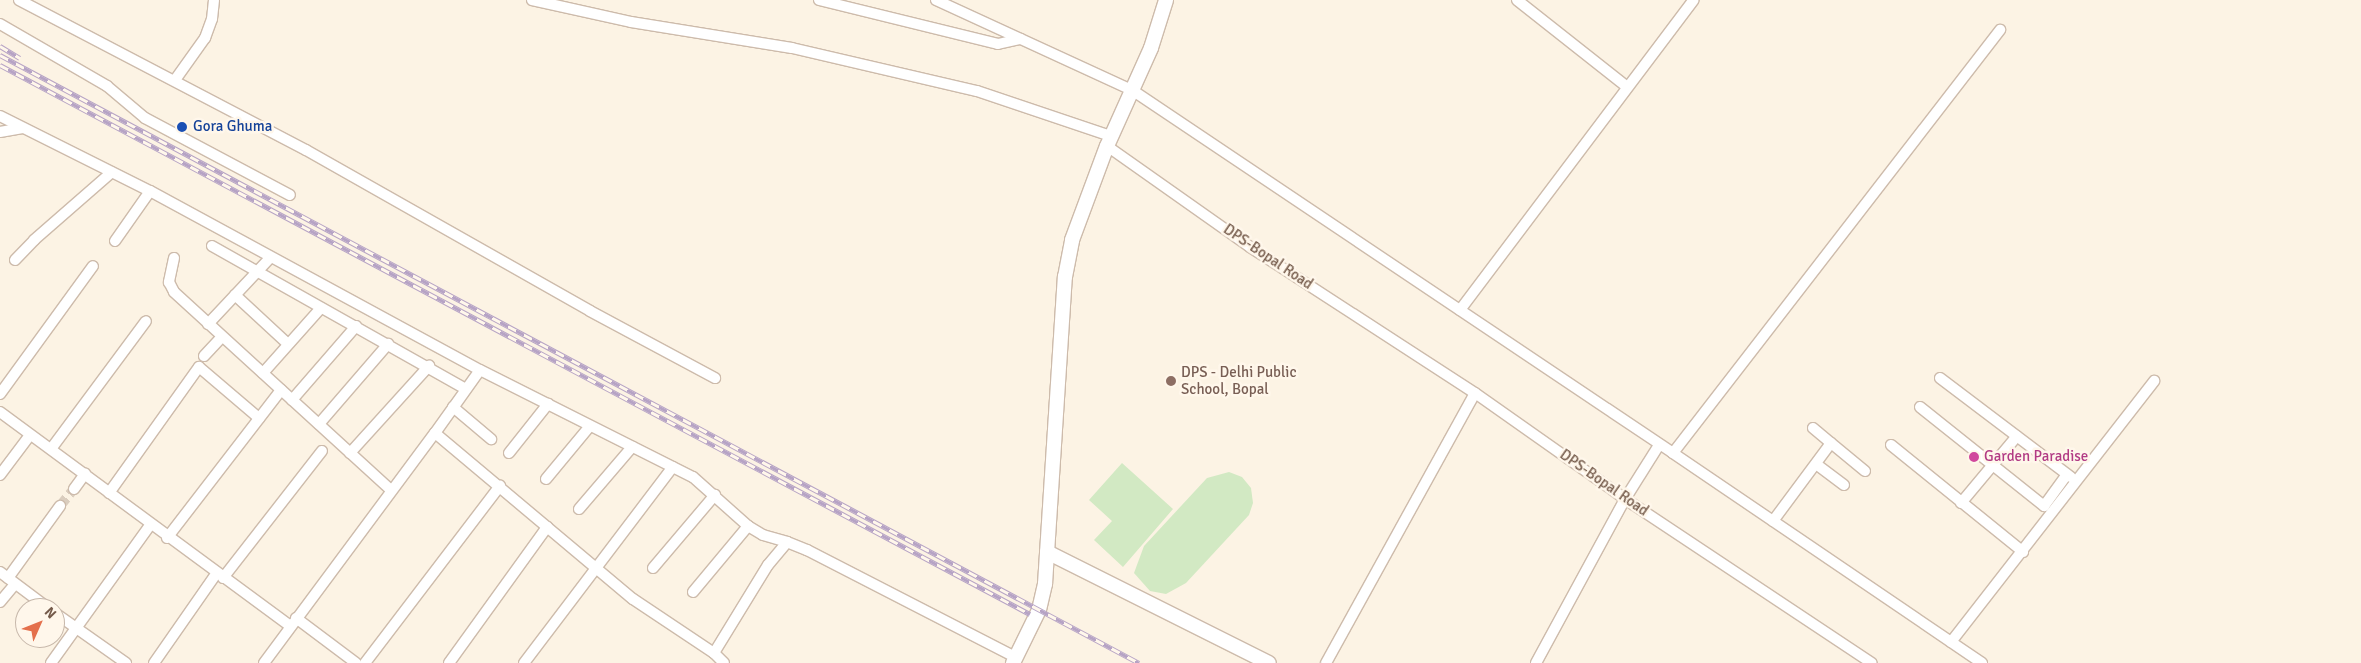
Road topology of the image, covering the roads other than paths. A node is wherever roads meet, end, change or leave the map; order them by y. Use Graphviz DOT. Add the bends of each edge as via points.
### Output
graph roads {
  1 [pos="20,0"];
  2 [pos="214,0"];
  3 [pos="532,0"];
  4 [pos="819,0"];
  5 [pos="936,0"];
  6 [pos="1166,0"];
  7 [pos="1517,0"];
  8 [pos="1694,0"];
  9 [pos="0,24"];
  10 [pos="2000,30"];
  11 [pos="1020,39"];
  12 [pos="175,80"];
  13 [pos="1626,87"];
  14 [pos="1132,90"];
  15 [pos="0,116"];
  16 [pos="24,128"];
  17 [pos="0,132"];
  18 [pos="1111,136"];
  19 [pos="112,172"];
  20 [pos="150,191"];
  21 [pos="290,195"];
  22 [pos="114,241"];
  23 [pos="212,246"];
  24 [pos="174,258"];
  25 [pos="270,258"];
  26 [pos="15,260"];
  27 [pos="93,266"];
  28 [pos="259,271"];
  29 [pos="235,295"];
  30 [pos="321,308"];
  31 [pos="1460,310"];
  32 [pos="146,321"];
  33 [pos="208,324"];
  34 [pos="356,326"];
  35 [pos="222,336"];
  36 [pos="288,344"];
  37 [pos="388,344"];
  38 [pos="204,356"];
  39 [pos="429,366"];
  40 [pos="480,370"];
  41 [pos="262,373"];
  42 [pos="715,378"];
  43 [pos="1940,378"];
  44 [pos="2154,381"];
  45 [pos="466,389"];
  46 [pos="281,390"];
  47 [pos="1475,393"];
  48 [pos="0,394"];
  49 [pos="292,400"];
  50 [pos="548,404"];
  51 [pos="454,407"];
  52 [pos="1920,407"];
  53 [pos="0,412"];
  54 [pos="259,418"];
  55 [pos="319,424"];
  56 [pos="590,426"];
  57 [pos="1813,428"];
  58 [pos="434,433"];
  59 [pos="30,435"];
  60 [pos="2016,436"];
  61 [pos="492,439"];
  62 [pos="1831,443"];
  63 [pos="1659,445"];
  64 [pos="1890,445"];
  65 [pos="632,447"];
  66 [pos="51,449"];
  67 [pos="322,451"];
  68 [pos="350,453"];
  69 [pos="509,453"];
  70 [pos="1673,453"];
  71 [pos="1816,464"];
  72 [pos="1992,466"];
  73 [pos="673,467"];
  74 [pos="1865,471"];
  75 [pos="85,474"];
  76 [pos="0,475"];
  77 [pos="2072,478"];
  78 [pos="546,479"];
  79 [pos="1844,485"];
  80 [pos="500,486"];
  81 [pos="74,489"];
  82 [pos="390,489"];
  83 [pos="109,493"];
  84 [pos="715,495"];
  85 [pos="1625,499"];
  86 [pos="1961,503"];
  87 [pos="60,506"];
  88 [pos="579,509"];
  89 [pos="1773,521"];
  90 [pos="151,524"];
  91 [pos="748,526"];
  92 [pos="547,527"];
  93 [pos="167,538"];
  94 [pos="787,542"];
  95 [pos="1047,552"];
  96 [pos="2022,552"];
  97 [pos="594,567"];
  98 [pos="653,568"];
  99 [pos="219,576"];
  100 [pos="8,578"];
  101 [pos="693,592"];
  102 [pos="35,598"];
  103 [pos="0,602"];
  104 [pos="65,620"];
  105 [pos="293,622"];
  106 [pos="76,628"];
  107 [pos="1951,642"];
  108 [pos="714,653"];
  109 [pos="1018,661"];
  110 [pos="51,663"];
  111 [pos="126,663"];
  112 [pos="154,663"];
  113 [pos="264,663"];
  114 [pos="356,663"];
  115 [pos="365,663"];
  116 [pos="449,663"];
  117 [pos="524,663"];
  118 [pos="724,663"];
  119 [pos="1269,663"];
  120 [pos="1326,663"];
  121 [pos="1536,663"];
  122 [pos="1872,663"];
  123 [pos="1982,663"];
  1 -- 12 [label="street"];
  2 -- 12 [label="street" via="205,38"];
  3 -- 18 [label="street, DPS-Bopal Road" via="631,22 792,48 977,91"];
  4 -- 11 [label="street" via="998,44"];
  5 -- 11 [label="street"];
  6 -- 14 [label="street" via="1151,48"];
  7 -- 13 [label="street"];
  8 -- 13 [label="street"];
  9 -- 21 [label="street" via="107,86 151,122"];
  10 -- 70 [label="street"];
  11 -- 14 [label="street"];
  12 -- 42 [label="street"];
  13 -- 31 [label="street"];
  14 -- 18 [label="street"];
  14 -- 31 [label="street"];
  15 -- 16 [label="street"];
  16 -- 17 [label="street"];
  16 -- 19 [label="street"];
  18 -- 47 [label="street, DPS-Bopal Road" via="1250,247"];
  18 -- 95 [label="street" via="1072,240 1065,278"];
  19 -- 20 [label="street"];
  19 -- 26 [label="street"];
  20 -- 22 [label="street"];
  20 -- 25 [label="street"];
  23 -- 28 [label="street"];
  24 -- 33 [label="street" via="170,287"];
  25 -- 28 [label="street"];
  25 -- 40 [label="street"];
  27 -- 48 [label="street"];
  28 -- 29 [label="street"];
  28 -- 30 [label="street"];
  29 -- 33 [label="street"];
  29 -- 36 [label="street"];
  30 -- 34 [label="street"];
  30 -- 36 [label="street"];
  31 -- 63 [label="street"];
  32 -- 66 [label="street"];
  33 -- 35 [label="street"];
  34 -- 37 [label="street"];
  34 -- 49 [label="street"];
  35 -- 38 [label="street"];
  35 -- 41 [label="street"];
  36 -- 41 [label="street"];
  37 -- 39 [label="street"];
  37 -- 55 [label="street"];
  39 -- 45 [label="street"];
  39 -- 68 [label="street"];
  40 -- 45 [label="street"];
  40 -- 50 [label="street"];
  41 -- 46 [label="street"];
  43 -- 60 [label="street"];
  44 -- 77 [label="street"];
  45 -- 51 [label="street"];
  46 -- 49 [label="street"];
  46 -- 54 [label="street"];
  47 -- 85 [label="street, DPS-Bopal Road"];
  47 -- 120 [label="street"];
  49 -- 55 [label="street"];
  50 -- 56 [label="street"];
  50 -- 69 [label="street"];
  51 -- 58 [label="street"];
  51 -- 61 [label="street"];
  52 -- 72 [label="street"];
  53 -- 59 [label="street"];
  54 -- 83 [label="street" via="199,368"];
  54 -- 93 [label="street"];
  55 -- 68 [label="street"];
  56 -- 65 [label="street"];
  56 -- 78 [label="street"];
  57 -- 62 [label="street"];
  58 -- 80 [label="street"];
  58 -- 82 [label="street"];
  59 -- 66 [label="street"];
  59 -- 76 [label="street"];
  60 -- 72 [label="street"];
  60 -- 77 [label="street"];
  62 -- 71 [label="street"];
  62 -- 74 [label="street"];
  63 -- 70 [label="street"];
  63 -- 85 [label="street"];
  64 -- 86 [label="street"];
  65 -- 73 [label="street"];
  65 -- 88 [label="street"];
  66 -- 75 [label="street"];
  67 -- 99 [label="street"];
  68 -- 82 [label="street"];
  70 -- 89 [label="street"];
  71 -- 79 [label="street"];
  71 -- 89 [label="street"];
  72 -- 77 [label="street" via="2044,506"];
  72 -- 86 [label="street"];
  73 -- 84 [label="street" via="693,477"];
  73 -- 97 [label="street"];
  75 -- 81 [label="street"];
  75 -- 83 [label="street"];
  77 -- 96 [label="street"];
  80 -- 92 [label="street"];
  80 -- 115 [label="street"];
  82 -- 105 [label="street"];
  83 -- 90 [label="street"];
  84 -- 91 [label="street"];
  84 -- 98 [label="street"];
  85 -- 121 [label="street"];
  85 -- 122 [label="street, DPS-Bopal Road"];
  86 -- 96 [label="street"];
  87 -- 100 [label="street"];
  89 -- 107 [label="street"];
  90 -- 93 [label="street"];
  90 -- 106 [label="street"];
  91 -- 94 [label="street" via="763,535"];
  91 -- 101 [label="street"];
  92 -- 97 [label="street"];
  92 -- 116 [label="street"];
  93 -- 99 [label="street"];
  94 -- 108 [label="street" via="768,565"];
  94 -- 109 [label="street" via="808,550"];
  95 -- 109 [label="street" via="1040,610"];
  95 -- 119 [label="street"];
  96 -- 107 [label="street"];
  97 -- 108 [label="street" via="641,604"];
  97 -- 117 [label="street"];
  99 -- 105 [label="street"];
  99 -- 112 [label="street"];
  100 -- 102 [label="street"];
  100 -- 103 [label="street"];
  104 -- 106 [label="street"];
  105 -- 113 [label="street"];
  105 -- 114 [label="street"];
  106 -- 110 [label="street"];
  106 -- 111 [label="street"];
  107 -- 123 [label="street"];
  108 -- 118 [label="street"];
}
